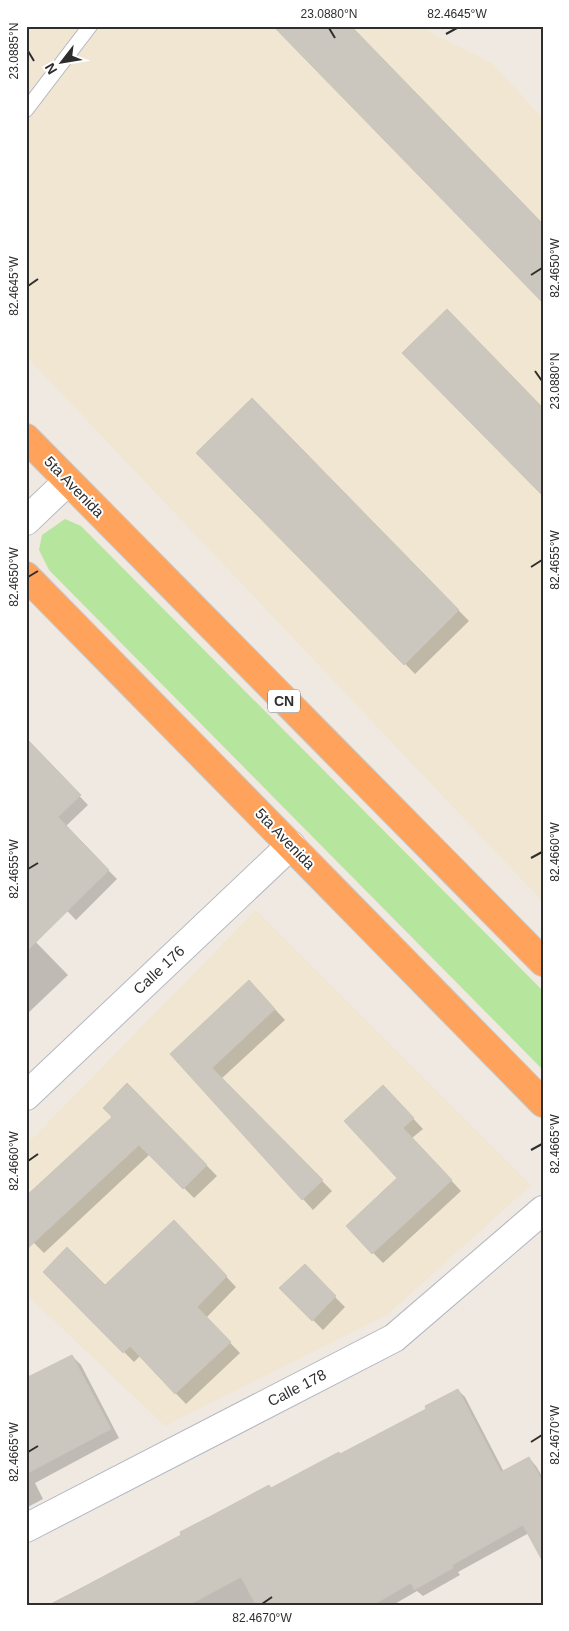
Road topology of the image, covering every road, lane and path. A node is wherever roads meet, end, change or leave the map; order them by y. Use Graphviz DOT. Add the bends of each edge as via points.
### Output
graph roads {
  1 [pos="90,26"];
  2 [pos="26,110"];
  3 [pos="26,438"];
  4 [pos="68,481"];
  5 [pos="26,521"];
  6 [pos="26,576"];
  7 [pos="291,845"];
  8 [pos="543,962"];
  9 [pos="26,1096"];
  10 [pos="543,1103"];
  11 [pos="543,1210"];
  12 [pos="26,1528"];
  1 -- 2 [label="lane"];
  3 -- 4 [label="highway, 5ta Avenida / CN"];
  4 -- 5 [label="street"];
  4 -- 8 [label="highway, 5ta Avenida / CN"];
  6 -- 7 [label="highway, 5ta Avenida"];
  7 -- 9 [label="street, Calle 176"];
  7 -- 10 [label="highway, 5ta Avenida"];
  11 -- 12 [label="street, Calle 178" via="394,1338"];
}
